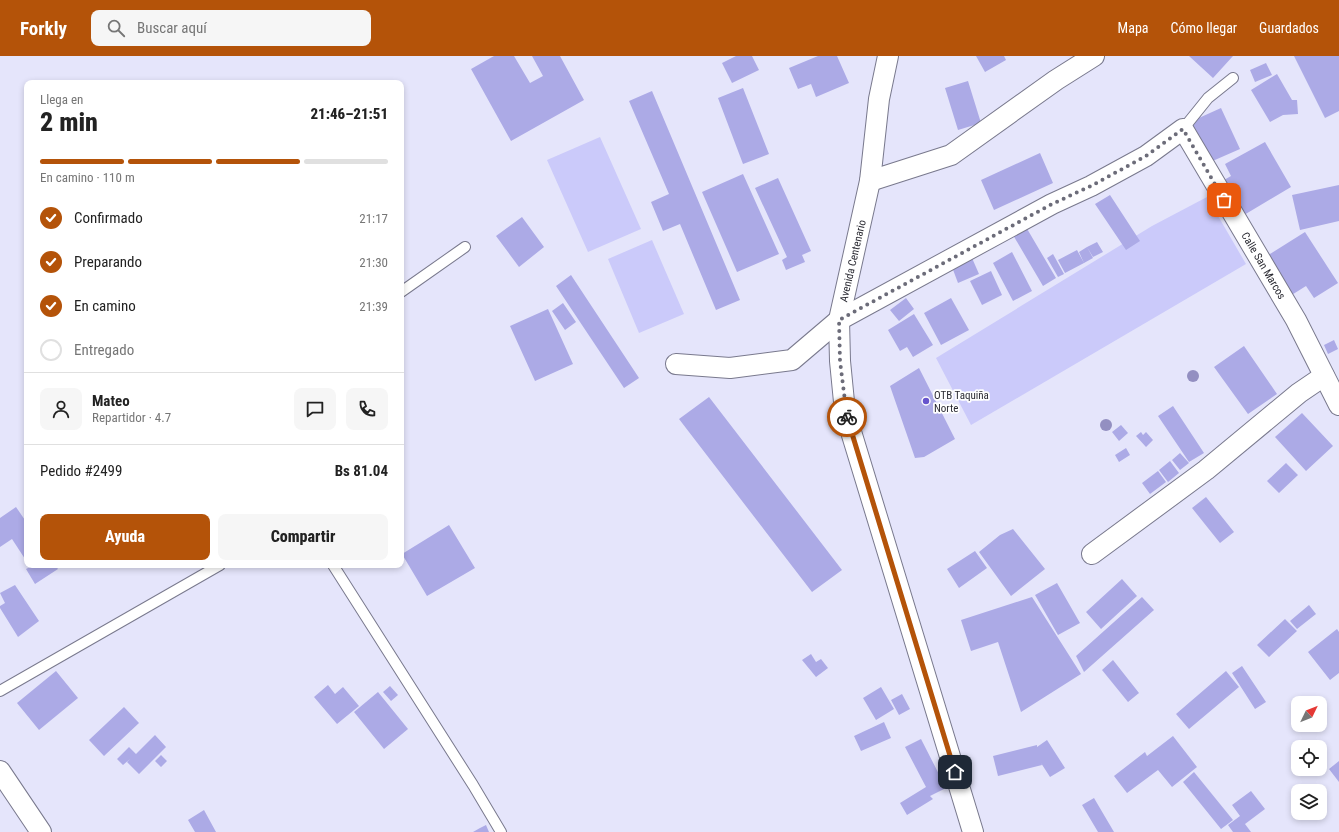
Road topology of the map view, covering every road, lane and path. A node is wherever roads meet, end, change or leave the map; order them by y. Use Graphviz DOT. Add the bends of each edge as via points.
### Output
graph roads {
  1 [pos="888,56"];
  2 [pos="1094,56"];
  3 [pos="1233,78"];
  4 [pos="1183,129"];
  5 [pos="870,181"];
  6 [pos="465,246"];
  7 [pos="404,290"];
  8 [pos="839,320"];
  9 [pos="676,364"];
  10 [pos="1324,376"];
  11 [pos="1339,405"];
  12 [pos="1092,554"];
  13 [pos="215,568"];
  14 [pos="335,568"];
  15 [pos="0,691"];
  16 [pos="0,771"];
  17 [pos="41,832"];
  18 [pos="501,832"];
  19 [pos="973,832"];
  1 -- 5 [label="street, Avenida Centenario" via="879,99"];
  2 -- 5 [label="street" via="951,155"];
  3 -- 4 [label="lane" via="1208,98"];
  4 -- 8 [label="street" via="1146,156"];
  4 -- 10 [label="street, Calle San Marcos" via="1296,320"];
  5 -- 8 [label="street, Avenida Centenario"];
  6 -- 7 [label="lane"];
  8 -- 9 [label="street" via="792,360 730,368"];
  8 -- 19 [label="street, Avenida Centenario" via="845,412"];
  10 -- 11 [label="street, Calle San Marcos"];
  10 -- 12 [label="street" via="1206,470"];
  13 -- 15 [label="lane"];
  14 -- 18 [label="lane" via="474,785"];
  16 -- 17 [label="street"];
}
